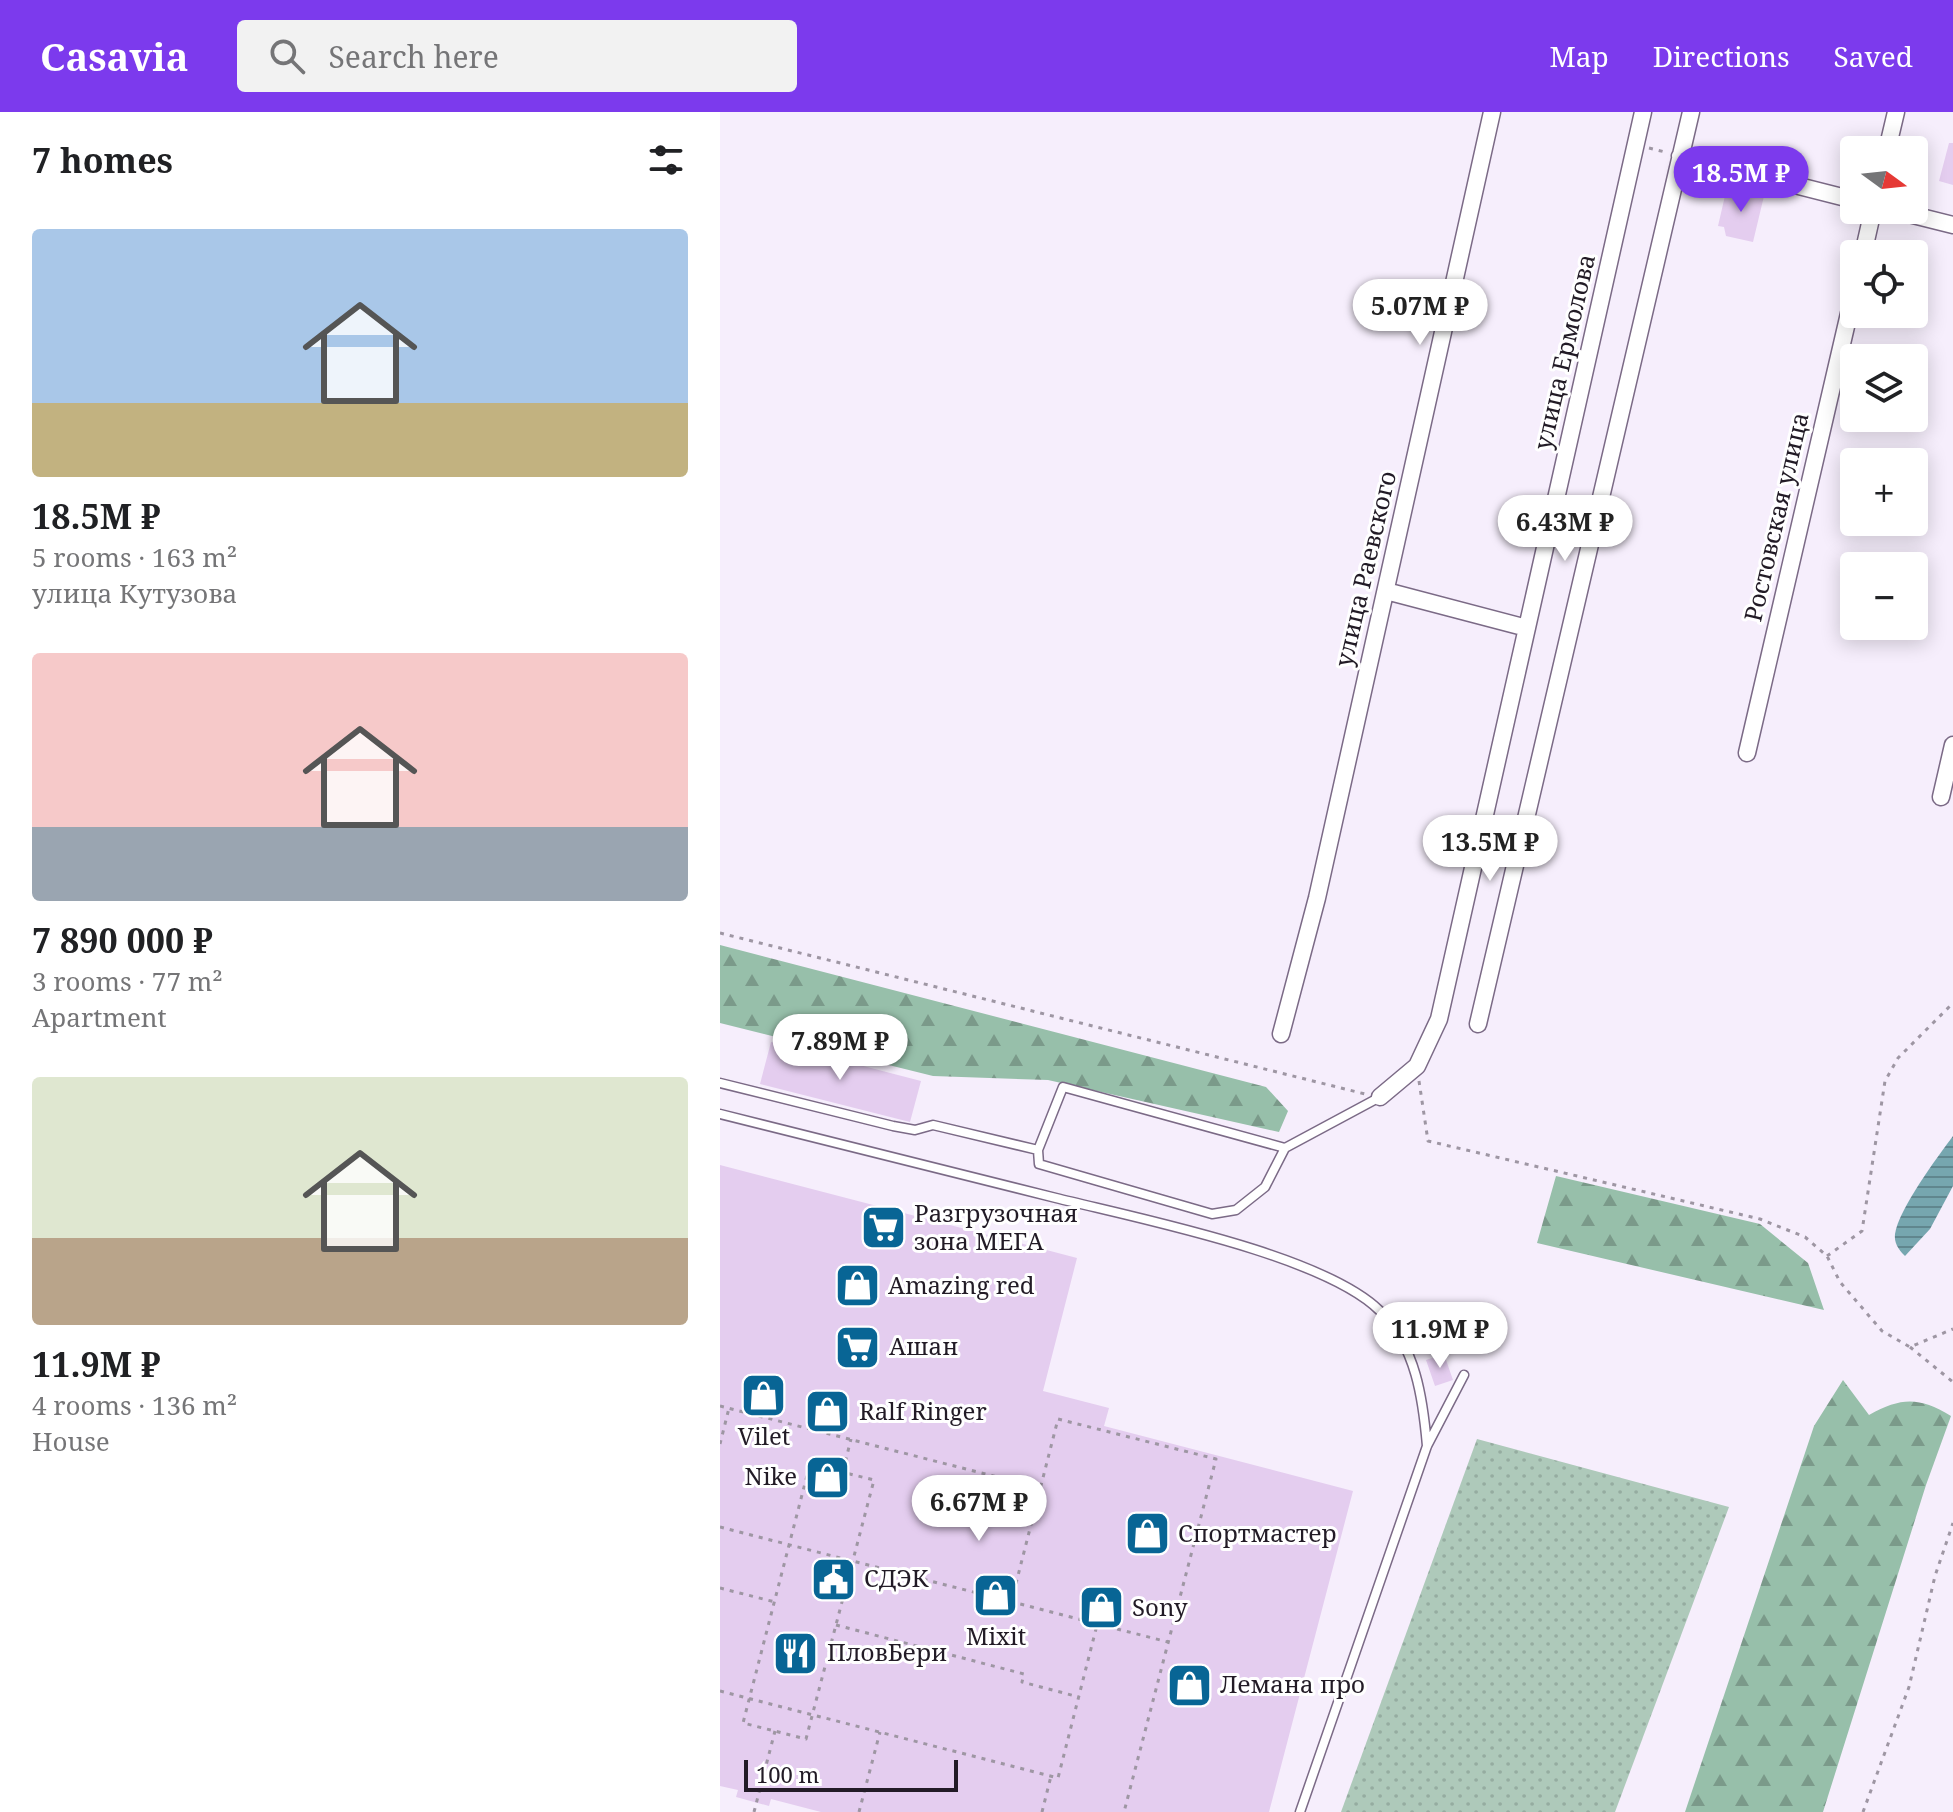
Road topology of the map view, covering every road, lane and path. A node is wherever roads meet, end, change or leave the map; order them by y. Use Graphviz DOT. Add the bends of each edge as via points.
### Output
graph roads {
  1 [pos="1492,112"];
  2 [pos="1643,112"];
  3 [pos="1691,112"];
  4 [pos="1896,112"];
  5 [pos="1890,136"];
  6 [pos="1636,145"];
  7 [pos="1680,156"];
  8 [pos="1840,196"];
  9 [pos="1928,219"];
  10 [pos="1953,225"];
  11 [pos="1846,328"];
  12 [pos="1386,591"];
  13 [pos="1527,628"];
  14 [pos="1953,745"];
  15 [pos="1747,753"];
  16 [pos="1941,797"];
  17 [pos="720,933"];
  18 [pos="1953,1003"];
  19 [pos="1478,1024"];
  20 [pos="1281,1034"];
  21 [pos="1417,1066"];
  22 [pos="720,1083"];
  23 [pos="1380,1097"];
  24 [pos="720,1114"];
  25 [pos="1285,1148"];
  26 [pos="1038,1150"];
  27 [pos="1827,1256"];
  28 [pos="1953,1329"];
  29 [pos="1910,1347"];
  30 [pos="1464,1375"];
  31 [pos="1953,1382"];
  32 [pos="720,1406"];
  33 [pos="729,1408"];
  34 [pos="851,1439"];
  35 [pos="720,1444"];
  36 [pos="1427,1446"];
  37 [pos="843,1472"];
  38 [pos="1040,1488"];
  39 [pos="1953,1523"];
  40 [pos="720,1527"];
  41 [pos="789,1545"];
  42 [pos="853,1562"];
  43 [pos="720,1588"];
  44 [pos="775,1602"];
  45 [pos="1011,1603"];
  46 [pos="836,1625"];
  47 [pos="1097,1625"];
  48 [pos="1168,1642"];
  49 [pos="720,1691"];
  50 [pos="1079,1697"];
  51 [pos="750,1698"];
  52 [pos="813,1715"];
  53 [pos="775,1731"];
  54 [pos="880,1732"];
  55 [pos="1051,1776"];
  56 [pos="754,1812"];
  57 [pos="859,1812"];
  58 [pos="1042,1812"];
  59 [pos="1124,1812"];
  60 [pos="1300,1812"];
  61 [pos="1863,1812"];
  1 -- 12 [label="street, улица Раевского"];
  2 -- 6 [label="street, улица Ермолова"];
  3 -- 7 [label="street"];
  4 -- 5 [label="street"];
  6 -- 7 [label="path"];
  6 -- 13 [label="street, улица Ермолова"];
  7 -- 8 [label="street"];
  7 -- 19 [label="street"];
  9 -- 10 [label="street"];
  11 -- 15 [label="street, Ростовская улица"];
  12 -- 13 [label="street"];
  12 -- 20 [label="street, улица Раевского"];
  13 -- 21 [label="street, улица Ермолова" via="1439,1019"];
  14 -- 16 [label="street"];
  17 -- 23 [label="path"];
  18 -- 27 [label="path" via="1898,1058 1885,1081 1862,1231"];
  21 -- 23 [label="street, улица Ермолова"];
  21 -- 27 [label="path" via="1428,1141 1760,1219 1805,1237"];
  22 -- 26 [label="lane" via="893,1126 915,1130 933,1125"];
  23 -- 25 [label="lane"];
  24 -- 36 [label="lane" via="1200,1234 1308,1269 1368,1302 1395,1329 1423,1395"];
  25 -- 26 [label="lane" via="1063,1087"];
  25 -- 26 [label="lane" via="1265,1187 1236,1210 1212,1214 1039,1164"];
  27 -- 29 [label="path" via="1840,1282 1882,1331"];
  28 -- 29 [label="path"];
  29 -- 31 [label="path"];
  30 -- 36 [label="lane"];
  32 -- 33 [label="path"];
  33 -- 34 [label="path"];
  33 -- 35 [label="path"];
  34 -- 37 [label="path"];
  34 -- 38 [label="path"];
  36 -- 60 [label="lane"];
  37 -- 41 [label="path" via="810,1464"];
  37 -- 42 [label="path" via="874,1480"];
  38 -- 45 [label="path"];
  38 -- 48 [label="path" via="1058,1419 1216,1459"];
  39 -- 61 [label="path" via="1909,1687"];
  40 -- 41 [label="path"];
  41 -- 42 [label="path"];
  41 -- 44 [label="path"];
  42 -- 45 [label="path"];
  42 -- 46 [label="path"];
  43 -- 44 [label="path"];
  44 -- 51 [label="path"];
  45 -- 47 [label="path"];
  46 -- 50 [label="path" via="1024,1674 1022,1682"];
  46 -- 52 [label="path"];
  47 -- 48 [label="path"];
  47 -- 50 [label="path"];
  48 -- 59 [label="path"];
  49 -- 51 [label="path"];
  50 -- 55 [label="path" via="1058,1778"];
  51 -- 52 [label="path"];
  51 -- 53 [label="path" via="743,1723"];
  52 -- 53 [label="path" via="806,1739"];
  52 -- 54 [label="path"];
  53 -- 56 [label="path"];
  54 -- 55 [label="path"];
  54 -- 57 [label="path"];
  55 -- 58 [label="path"];
}
